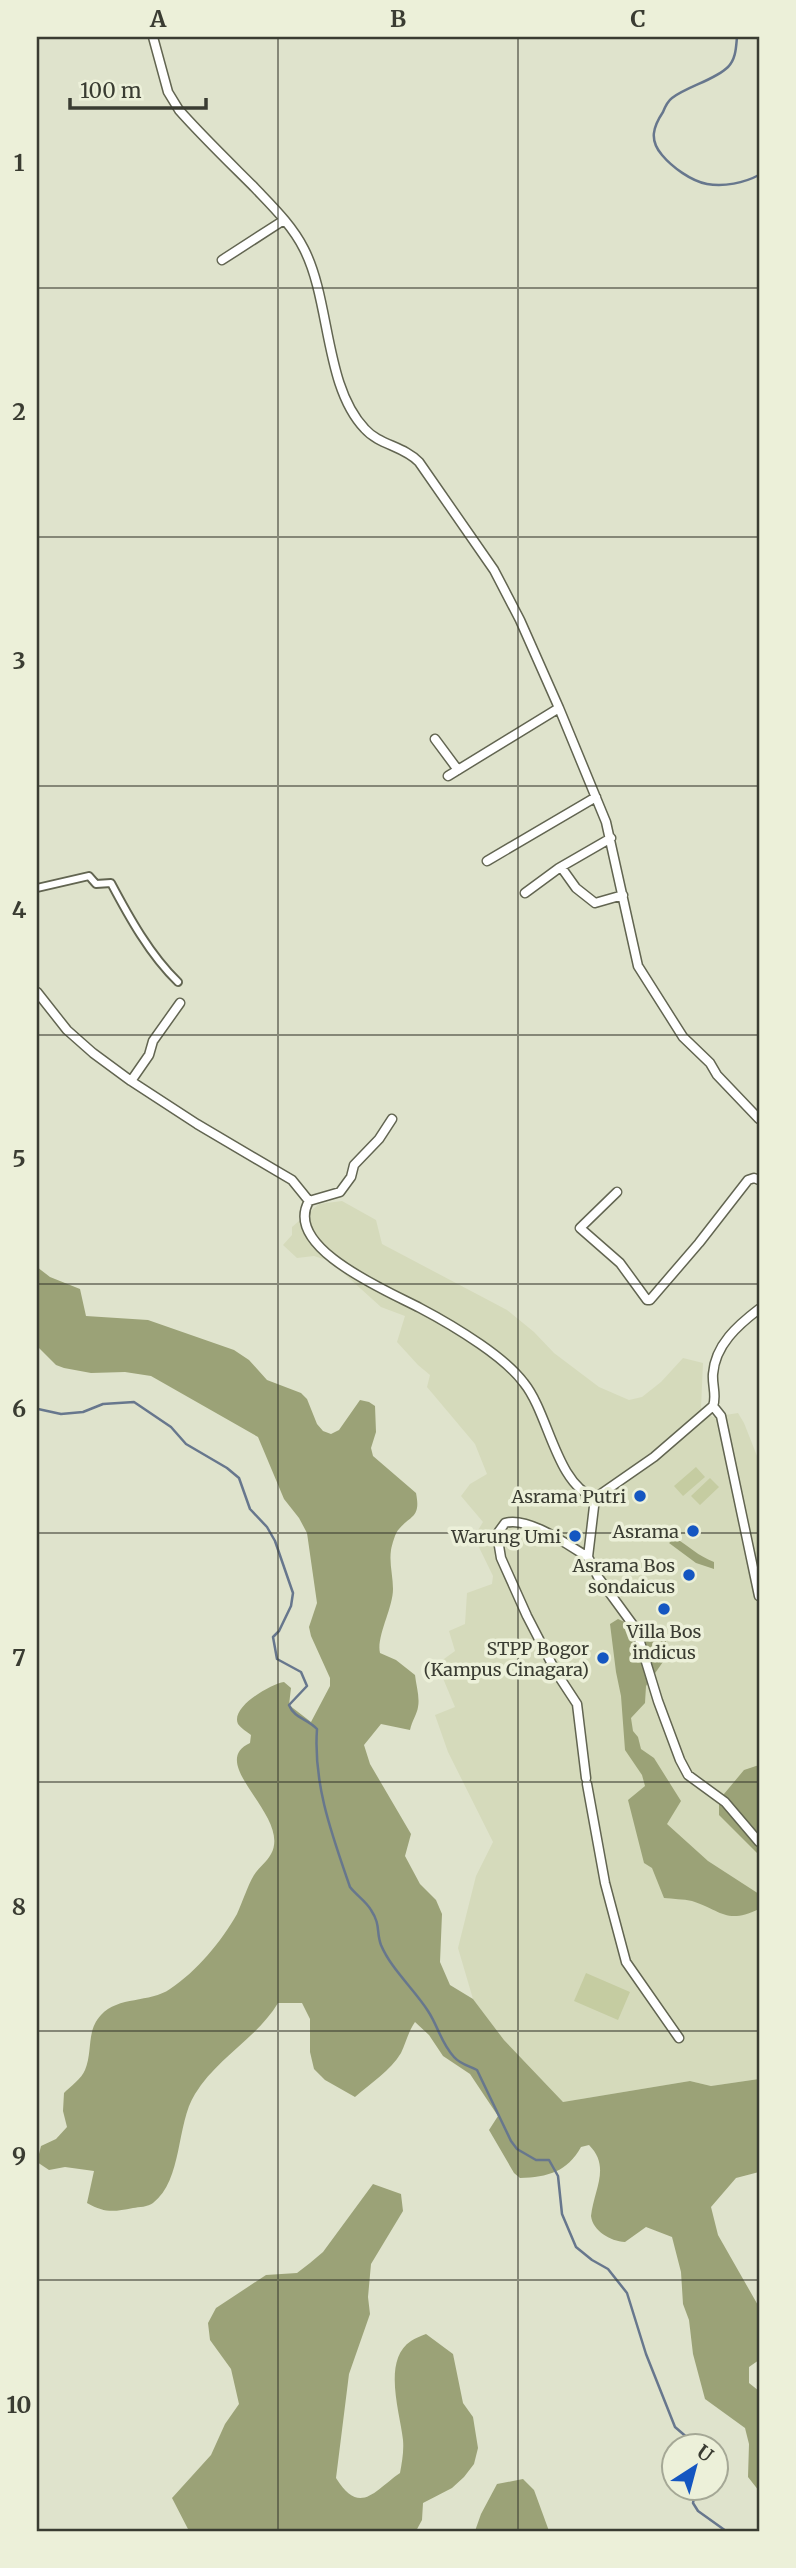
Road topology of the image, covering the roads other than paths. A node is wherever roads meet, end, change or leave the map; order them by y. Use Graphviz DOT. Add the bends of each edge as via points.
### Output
graph roads {
  1 [pos="153,37"];
  2 [pos="284,220"];
  3 [pos="222,260"];
  4 [pos="559,708"];
  5 [pos="435,739"];
  6 [pos="458,770"];
  7 [pos="448,776"];
  8 [pos="596,797"];
  9 [pos="611,838"];
  10 [pos="487,861"];
  11 [pos="561,867"];
  12 [pos="37,888"];
  13 [pos="525,893"];
  14 [pos="623,895"];
  15 [pos="178,982"];
  16 [pos="37,992"];
  17 [pos="180,1003"];
  18 [pos="131,1082"];
  19 [pos="392,1118"];
  20 [pos="759,1119"];
  21 [pos="759,1180"];
  22 [pos="617,1192"];
  23 [pos="309,1201"];
  24 [pos="759,1308"];
  25 [pos="713,1406"];
  26 [pos="595,1498"];
  27 [pos="588,1557"];
  28 [pos="759,1596"];
  29 [pos="759,1842"];
  30 [pos="679,2038"];
  1 -- 2 [label="street" via="168,92 179,110"];
  2 -- 3 [label="street"];
  2 -- 4 [label="street" via="314,274 338,376 353,413 370,434 419,461 494,570"];
  4 -- 6 [label="street"];
  4 -- 8 [label="street"];
  5 -- 6 [label="street"];
  6 -- 7 [label="street"];
  8 -- 9 [label="street"];
  8 -- 10 [label="street"];
  9 -- 11 [label="street"];
  9 -- 14 [label="street"];
  11 -- 13 [label="street"];
  11 -- 14 [label="street" via="576,888 596,903"];
  12 -- 15 [label="street" via="89,876 96,884 111,883 135,928"];
  14 -- 20 [label="street" via="638,966 670,1020"];
  16 -- 18 [label="street" via="67,1030"];
  17 -- 18 [label="street"];
  18 -- 23 [label="street" via="292,1180"];
  19 -- 23 [label="street" via="354,1165 340,1192"];
  21 -- 22 [label="street" via="748,1180 650,1300 620,1263 580,1228"];
  23 -- 26 [label="street" via="304,1209 306,1228 325,1251 367,1283 423,1310 510,1367 531,1394 570,1477 580,1490"];
  24 -- 25 [label="street" via="732,1333 716,1360"];
  25 -- 26 [label="street" via="654,1457"];
  25 -- 28 [label="street" via="721,1416"];
  26 -- 27 [label="street"];
  27 -- 29 [label="street" via="636,1629 657,1701 688,1775 725,1802"];
  27 -- 30 [label="street" via="519,1521 505,1523 497,1534 501,1558 522,1606 577,1704 605,1883 626,1962"];
}
